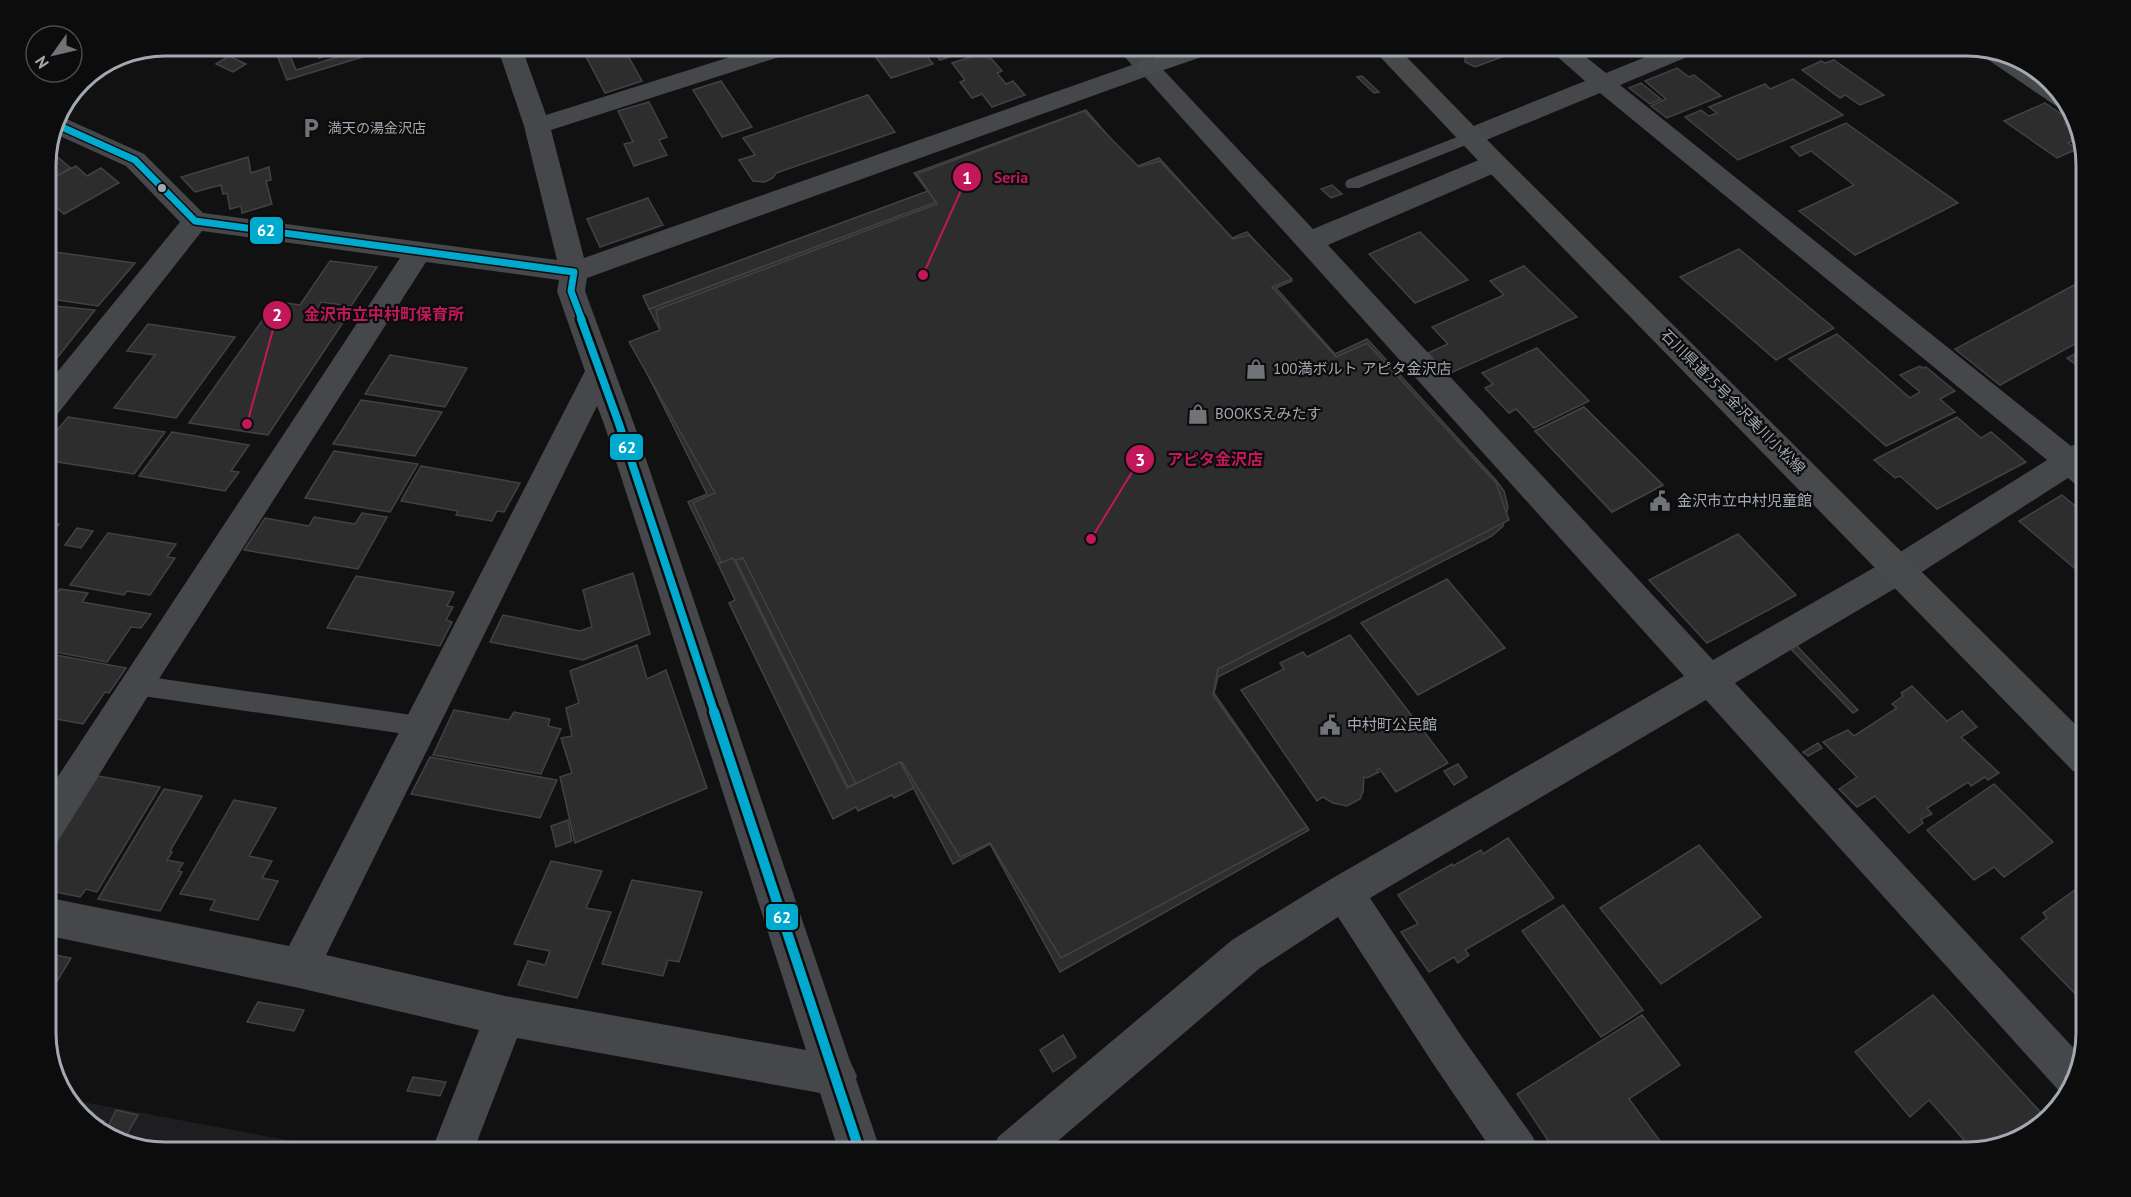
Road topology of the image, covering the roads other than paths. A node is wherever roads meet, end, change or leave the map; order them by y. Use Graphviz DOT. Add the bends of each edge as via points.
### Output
graph roads {
  1 [pos="512,56"];
  2 [pos="758,56"];
  3 [pos="1138,56"];
  4 [pos="1182,56"];
  5 [pos="1392,56"];
  6 [pos="1570,56"];
  7 [pos="1669,56"];
  8 [pos="1149,67"];
  9 [pos="2021,70"];
  10 [pos="2034,79"];
  11 [pos="1604,82"];
  12 [pos="537,126"];
  13 [pos="61,131"];
  14 [pos="1470,137"];
  15 [pos="1495,163"];
  16 [pos="1353,184"];
  17 [pos="195,221"];
  18 [pos="1309,242"];
  19 [pos="418,253"];
  20 [pos="574,272"];
  21 [pos="600,371"];
  22 [pos="56,394"];
  23 [pos="2075,459"];
  24 [pos="2075,465"];
  25 [pos="1900,569"];
  26 [pos="1711,681"];
  27 [pos="136,685"];
  28 [pos="419,726"];
  29 [pos="2076,748"];
  30 [pos="56,812"];
  31 [pos="1344,892"];
  32 [pos="56,918"];
  33 [pos="299,968"];
  34 [pos="505,1016"];
  35 [pos="2068,1071"];
  36 [pos="837,1076"];
  37 [pos="456,1142"];
  38 [pos="857,1142"];
  39 [pos="1025,1142"];
  40 [pos="1511,1142"];
  1 -- 12 [label="street"];
  2 -- 12 [label="street"];
  3 -- 8 [label="street"];
  4 -- 8 [label="street"];
  5 -- 14 [label="main road, 石川県道25号金沢美川小松線"];
  6 -- 11 [label="street"];
  7 -- 11 [label="street"];
  8 -- 18 [label="street"];
  8 -- 20 [label="street"];
  9 -- 10 [label="street"];
  11 -- 14 [label="street"];
  11 -- 23 [label="street"];
  12 -- 20 [label="street"];
  13 -- 17 [label="street" via="135,160"];
  14 -- 15 [label="main road, 石川県道25号金沢美川小松線"];
  14 -- 16 [label="lane"];
  15 -- 18 [label="street"];
  15 -- 25 [label="main road, 石川県道25号金沢美川小松線"];
  17 -- 19 [label="street"];
  17 -- 22 [label="street"];
  18 -- 26 [label="street"];
  19 -- 20 [label="street"];
  19 -- 27 [label="street"];
  20 -- 21 [label="street" via="571,291"];
  21 -- 28 [label="street"];
  21 -- 36 [label="street"];
  24 -- 25 [label="street" via="1992,508"];
  25 -- 26 [label="street"];
  25 -- 29 [label="main road, 石川県道25号金沢美川小松線"];
  26 -- 31 [label="street"];
  26 -- 35 [label="street"];
  27 -- 28 [label="lane"];
  27 -- 30 [label="street"];
  28 -- 33 [label="street"];
  31 -- 39 [label="street" via="1246,954"];
  31 -- 40 [label="street"];
  32 -- 33 [label="street"];
  33 -- 34 [label="street"];
  34 -- 36 [label="street"];
  34 -- 37 [label="street"];
  36 -- 38 [label="street"];
}
